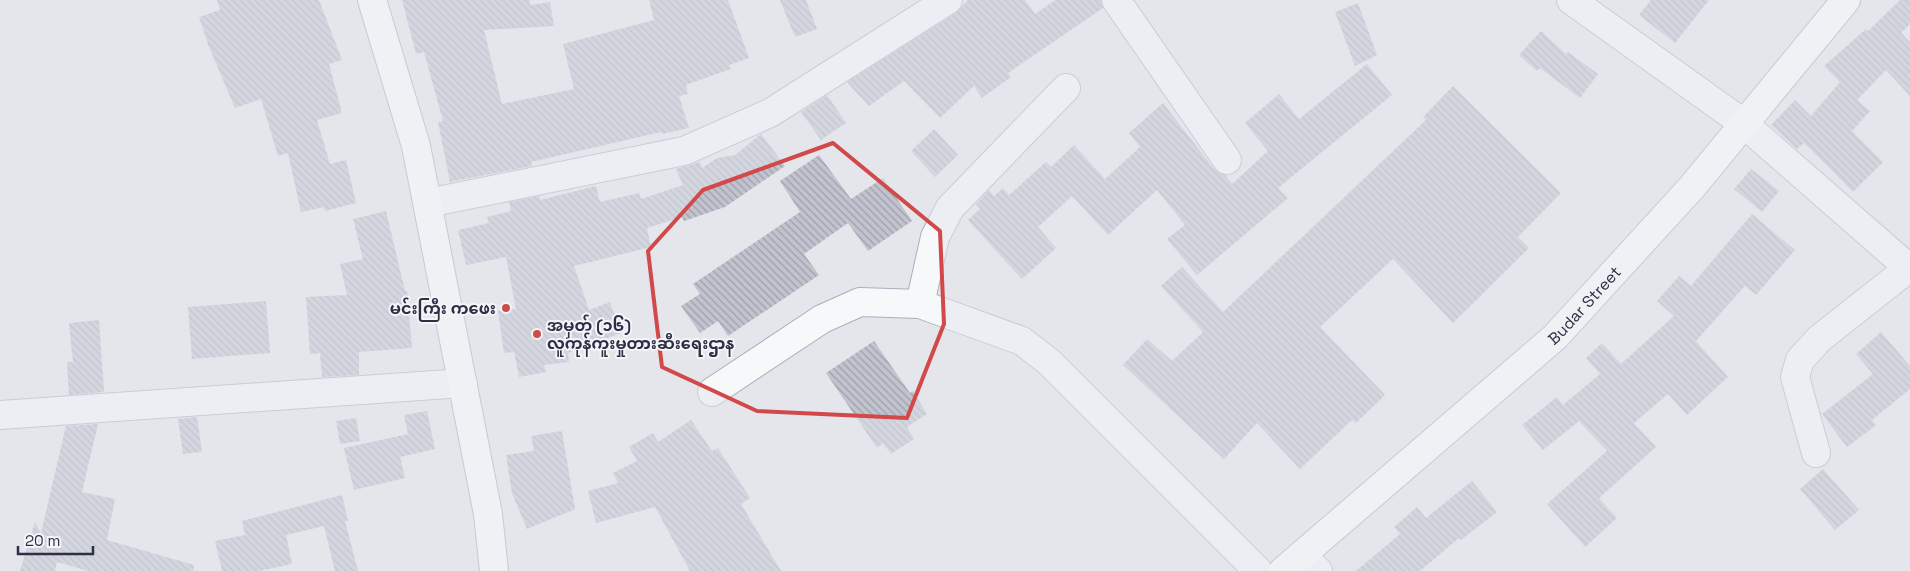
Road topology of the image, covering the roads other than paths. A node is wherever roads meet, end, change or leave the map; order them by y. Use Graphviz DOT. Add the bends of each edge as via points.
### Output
graph roads {
  1 [pos="372,0"];
  2 [pos="948,0"];
  3 [pos="1116,0"];
  4 [pos="1571,0"];
  5 [pos="1846,0"];
  6 [pos="1066,88"];
  7 [pos="1743,123"];
  8 [pos="1226,160"];
  9 [pos="428,203"];
  10 [pos="1910,269"];
  11 [pos="920,304"];
  12 [pos="462,383"];
  13 [pos="712,392"];
  14 [pos="0,415"];
  15 [pos="1816,453"];
  16 [pos="1301,566"];
  17 [pos="494,571"];
  18 [pos="1258,571"];
  1 -- 9 [label="main road" via="416,146"];
  2 -- 9 [label="street" via="770,113 684,150"];
  3 -- 8 [label="street"];
  4 -- 7 [label="street"];
  5 -- 7 [label="main road, Budar Street"];
  6 -- 11 [label="street" via="950,208 935,237"];
  7 -- 10 [label="street"];
  7 -- 16 [label="main road, Budar Street" via="1692,187 1555,337"];
  9 -- 12 [label="main road"];
  10 -- 15 [label="street" via="1819,339 1800,360 1795,377"];
  11 -- 13 [label="street" via="860,302 822,319"];
  11 -- 18 [label="street" via="1022,341 1049,362"];
  12 -- 14 [label="street"];
  12 -- 17 [label="main road" via="488,514"];
}
